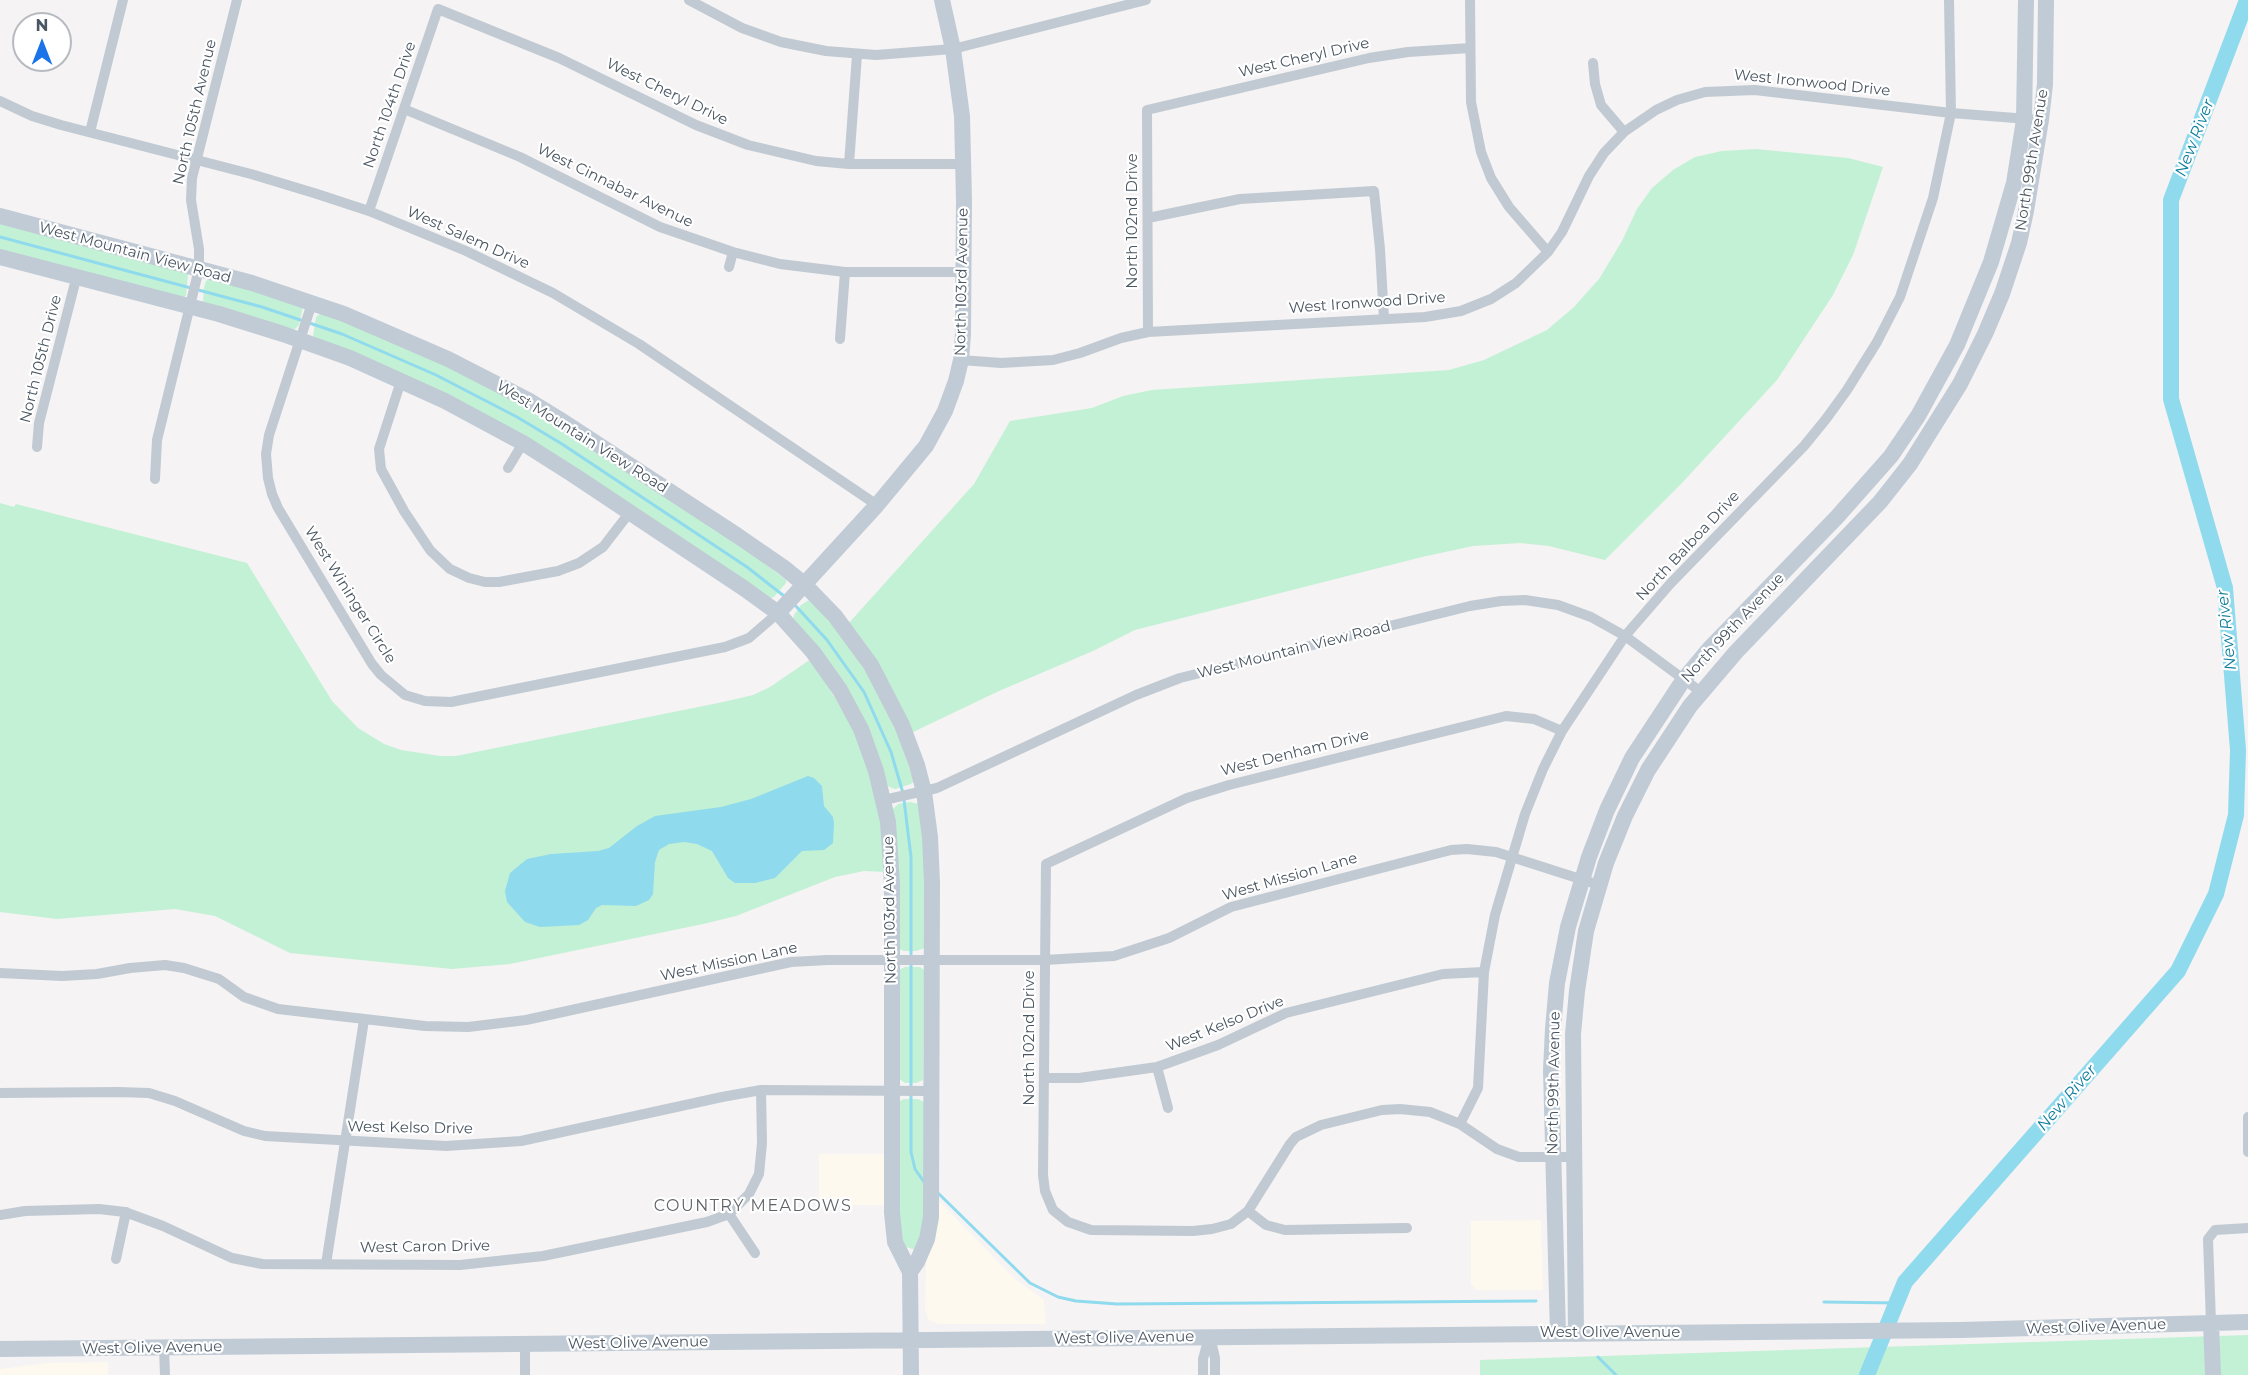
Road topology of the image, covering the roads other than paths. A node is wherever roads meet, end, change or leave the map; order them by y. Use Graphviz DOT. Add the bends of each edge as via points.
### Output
graph roads {
  1 [pos="123,0"];
  2 [pos="237,0"];
  3 [pos="689,0"];
  4 [pos="942,0"];
  5 [pos="1146,0"];
  6 [pos="1470,0"];
  7 [pos="1949,0"];
  8 [pos="2026,0"];
  9 [pos="2046,0"];
  10 [pos="438,9"];
  11 [pos="1470,48"];
  12 [pos="952,49"];
  13 [pos="857,55"];
  14 [pos="1593,63"];
  15 [pos="0,100"];
  16 [pos="404,109"];
  17 [pos="1147,110"];
  18 [pos="1951,113"];
  19 [pos="2024,120"];
  20 [pos="2041,120"];
  21 [pos="90,132"];
  22 [pos="1624,132"];
  23 [pos="196,160"];
  24 [pos="849,164"];
  25 [pos="964,164"];
  26 [pos="369,211"];
  27 [pos="0,216"];
  28 [pos="1148,218"];
  29 [pos="733,252"];
  30 [pos="1548,252"];
  31 [pos="0,257"];
  32 [pos="729,267"];
  33 [pos="199,269"];
  34 [pos="845,272"];
  35 [pos="964,272"];
  36 [pos="76,279"];
  37 [pos="312,303"];
  38 [pos="191,307"];
  39 [pos="1384,319"];
  40 [pos="1148,332"];
  41 [pos="840,339"];
  42 [pos="302,340"];
  43 [pos="961,360"];
  44 [pos="401,381"];
  45 [pos="523,443"];
  46 [pos="37,447"];
  47 [pos="508,468"];
  48 [pos="155,478"];
  49 [pos="1864,487"];
  50 [pos="1880,502"];
  51 [pos="877,504"];
  52 [pos="630,512"];
  53 [pos="804,584"];
  54 [pos="778,613"];
  55 [pos="1625,636"];
  56 [pos="1684,679"];
  57 [pos="1701,692"];
  58 [pos="1562,731"];
  59 [pos="924,792"];
  60 [pos="884,800"];
  61 [pos="1511,856"];
  62 [pos="1046,864"];
  63 [pos="1581,879"];
  64 [pos="1599,885"];
  65 [pos="931,960"];
  66 [pos="1044,960"];
  67 [pos="892,961"];
  68 [pos="1484,972"];
  69 [pos="0,973"];
  70 [pos="364,1020"];
  71 [pos="1157,1067"];
  72 [pos="1046,1078"];
  73 [pos="761,1090"];
  74 [pos="931,1091"];
  75 [pos="892,1092"];
  76 [pos="0,1093"];
  77 [pos="1168,1108"];
  78 [pos="2248,1117"];
  79 [pos="1460,1124"];
  80 [pos="344,1142"];
  81 [pos="2248,1152"];
  82 [pos="1573,1157"];
  83 [pos="1553,1158"];
  84 [pos="1248,1211"];
  85 [pos="126,1212"];
  86 [pos="729,1214"];
  87 [pos="0,1215"];
  88 [pos="1407,1228"];
  89 [pos="2248,1228"];
  90 [pos="755,1253"];
  91 [pos="116,1259"];
  92 [pos="326,1264"];
  93 [pos="910,1272"];
  94 [pos="2248,1322"];
  95 [pos="2211,1323"];
  96 [pos="1558,1334"];
  97 [pos="1576,1334"];
  98 [pos="1209,1337"];
  99 [pos="911,1340"];
  100 [pos="525,1344"];
  101 [pos="164,1348"];
  102 [pos="0,1349"];
  103 [pos="165,1375"];
  104 [pos="525,1375"];
  105 [pos="911,1375"];
  106 [pos="1203,1375"];
  107 [pos="1215,1375"];
  108 [pos="2213,1375"];
  1 -- 21 [label="street"];
  2 -- 23 [label="street, North 105th Avenue"];
  3 -- 13 [label="street" via="781,42"];
  4 -- 12 [label="main road, North 103rd Avenue"];
  5 -- 12 [label="street"];
  6 -- 11 [label="street"];
  7 -- 18 [label="street, North Balboa Drive"];
  8 -- 19 [label="main road, North 99th Avenue"];
  9 -- 20 [label="main road, North 99th Avenue"];
  10 -- 16 [label="street, North 104th Drive"];
  10 -- 24 [label="street, West Cheryl Drive" via="559,58 725,138 783,155"];
  11 -- 17 [label="street, West Cheryl Drive" via="1369,58"];
  11 -- 30 [label="street" via="1471,102 1481,152 1509,207"];
  12 -- 13 [label="street"];
  12 -- 25 [label="main road, North 103rd Avenue"];
  13 -- 24 [label="street"];
  14 -- 22 [label="street" via="1601,105"];
  15 -- 21 [label="street, West Salem Drive" via="32,116"];
  16 -- 26 [label="street, North 104th Drive"];
  16 -- 29 [label="street, West Cinnabar Avenue" via="520,157 660,226"];
  17 -- 28 [label="street, North 102nd Drive"];
  18 -- 19 [label="street, West Ironwood Drive"];
  18 -- 22 [label="street, West Ironwood Drive" via="1728,90 1677,100"];
  18 -- 55 [label="street, North Balboa Drive" via="1933,198 1917,250 1900,297 1871,352 1804,446"];
  19 -- 20 [label="street, West Ironwood Drive"];
  19 -- 49 [label="main road, North 99th Avenue" via="2007,212 1969,320 1918,416"];
  20 -- 50 [label="main road, North 99th Avenue" via="2019,243 1993,315 1960,384 1914,459"];
  21 -- 23 [label="street, West Salem Drive"];
  22 -- 30 [label="street, West Ironwood Drive" via="1589,176"];
  23 -- 26 [label="street, West Salem Drive"];
  23 -- 33 [label="street, North 105th Avenue" via="191,200"];
  24 -- 25 [label="street, West Cheryl Drive"];
  25 -- 35 [label="main road, North 103rd Avenue"];
  26 -- 51 [label="street, West Salem Drive" via="553,293 681,371"];
  27 -- 33 [label="main road, West Mountain View Road"];
  28 -- 39 [label="street" via="1240,199 1374,190"];
  28 -- 40 [label="street, North 102nd Drive"];
  29 -- 32 [label="street"];
  29 -- 34 [label="street, West Cinnabar Avenue" via="780,264"];
  30 -- 39 [label="street, West Ironwood Drive" via="1516,283 1491,299 1461,311"];
  31 -- 36 [label="main road"];
  33 -- 37 [label="main road, West Mountain View Road"];
  33 -- 38 [label="street, North 105th Avenue"];
  34 -- 35 [label="street, West Cinnabar Avenue"];
  34 -- 41 [label="street"];
  35 -- 43 [label="main road, North 103rd Avenue"];
  36 -- 38 [label="main road"];
  36 -- 46 [label="street, North 105th Drive" via="39,423"];
  37 -- 42 [label="street, West Wininger Circle"];
  37 -- 53 [label="main road, West Mountain View Road" via="448,359 528,400 738,536"];
  38 -- 42 [label="main road"];
  38 -- 48 [label="street, North 105th Avenue" via="157,440"];
  39 -- 40 [label="street, West Ironwood Drive"];
  40 -- 43 [label="street, West Ironwood Drive" via="1053,360"];
  42 -- 44 [label="main road"];
  42 -- 54 [label="street, West Wininger Circle" via="268,435 266,468 272,494 372,664 405,695 451,702 725,647 749,638"];
  43 -- 51 [label="main road, North 103rd Avenue" via="951,397 936,430"];
  44 -- 45 [label="main road"];
  44 -- 52 [label="street" via="379,449 381,469 430,550 450,569 485,582 558,571 603,547"];
  45 -- 47 [label="street"];
  45 -- 52 [label="main road"];
  49 -- 50 [label="main road"];
  49 -- 56 [label="main road, North 99th Avenue"];
  50 -- 57 [label="main road, North 99th Avenue"];
  51 -- 53 [label="main road, North 103rd Avenue"];
  52 -- 54 [label="main road"];
  53 -- 54 [label="main road, North 103rd Avenue"];
  53 -- 59 [label="main road, North 103rd Avenue" via="844,627 880,681 910,747"];
  54 -- 60 [label="main road, North 103rd Avenue" via="813,652 846,700 869,748"];
  55 -- 56 [label="street, West Mountain View Road"];
  55 -- 58 [label="street, North Balboa Drive"];
  55 -- 59 [label="street, West Mountain View Road" via="1558,605 1525,600 1470,606 1160,685"];
  56 -- 57 [label="street, West Mountain View Road"];
  56 -- 63 [label="main road, North 99th Avenue" via="1632,758 1606,810"];
  57 -- 64 [label="main road, North 99th Avenue" via="1643,780"];
  58 -- 61 [label="street, North Balboa Drive" via="1539,778"];
  58 -- 62 [label="street, West Denham Drive" via="1534,719 1506,716 1229,785 1187,798"];
  59 -- 60 [label="street, West Mountain View Road"];
  59 -- 65 [label="main road, North 103rd Avenue" via="931,859"];
  60 -- 67 [label="main road, North 103rd Avenue" via="892,872"];
  61 -- 63 [label="street, West Mission Lane"];
  61 -- 66 [label="street, West Mission Lane" via="1483,850 1451,850 1231,907 1169,939 1136,950"];
  61 -- 68 [label="street, North Balboa Drive"];
  62 -- 66 [label="street, North 102nd Drive"];
  63 -- 64 [label="street, West Mission Lane"];
  63 -- 83 [label="main road, North 99th Avenue" via="1568,927 1556,1000 1551,1070"];
  64 -- 82 [label="main road, North 99th Avenue" via="1586,930 1577,991"];
  65 -- 66 [label="street, West Mission Lane"];
  65 -- 67 [label="street, West Mission Lane"];
  65 -- 74 [label="main road, North 103rd Avenue"];
  66 -- 72 [label="street, North 102nd Drive"];
  67 -- 70 [label="street, West Mission Lane" via="791,962 497,1024 425,1026"];
  67 -- 75 [label="main road, North 103rd Avenue"];
  68 -- 71 [label="street, West Kelso Drive" via="1443,974 1286,1013 1218,1046"];
  68 -- 79 [label="street, North Balboa Drive" via="1478,1088"];
  69 -- 70 [label="street, West Mission Lane" via="62,976 165,965 219,980 244,996 279,1009"];
  70 -- 80 [label="street"];
  71 -- 72 [label="street, West Kelso Drive" via="1079,1078"];
  71 -- 77 [label="street"];
  72 -- 84 [label="street, North 102nd Drive" via="1045,1191 1053,1210 1068,1222 1091,1230 1193,1231 1231,1224"];
  73 -- 75 [label="street, West Kelso Drive"];
  73 -- 80 [label="street, West Kelso Drive" via="521,1141 446,1146"];
  73 -- 86 [label="street, West Caron Drive" via="759,1174 749,1194"];
  74 -- 75 [label="street, West Kelso Drive"];
  74 -- 93 [label="main road, North 103rd Avenue" via="930,1230"];
  75 -- 93 [label="main road, North 103rd Avenue" via="893,1229"];
  76 -- 80 [label="street, West Kelso Drive" via="149,1093 255,1134"];
  78 -- 81 [label="street"];
  79 -- 83 [label="street" via="1512,1155"];
  79 -- 84 [label="street" via="1430,1112 1400,1108 1321,1125 1290,1144"];
  80 -- 92 [label="street"];
  82 -- 83 [label="street"];
  82 -- 97 [label="main road, North 99th Avenue"];
  83 -- 96 [label="main road, North 99th Avenue"];
  84 -- 88 [label="street" via="1266,1225 1285,1230"];
  85 -- 87 [label="street, West Caron Drive" via="25,1210"];
  85 -- 91 [label="street"];
  85 -- 92 [label="street, West Caron Drive" via="232,1258 262,1264"];
  86 -- 90 [label="street"];
  86 -- 92 [label="street, West Caron Drive" via="543,1256 460,1265"];
  89 -- 95 [label="street" via="2215,1230 2208,1239"];
  93 -- 99 [label="main road, North 103rd Avenue"];
  94 -- 95 [label="main road, West Olive Avenue"];
  95 -- 97 [label="main road, West Olive Avenue"];
  95 -- 108 [label="main road"];
  96 -- 97 [label="main road, West Olive Avenue"];
  96 -- 98 [label="main road, West Olive Avenue"];
  98 -- 99 [label="main road, West Olive Avenue"];
  98 -- 106 [label="street"];
  98 -- 107 [label="street"];
  99 -- 100 [label="main road, West Olive Avenue"];
  99 -- 105 [label="main road, North 103rd Avenue"];
  100 -- 101 [label="main road, West Olive Avenue"];
  100 -- 104 [label="street"];
  101 -- 102 [label="main road, West Olive Avenue"];
  101 -- 103 [label="street"];
}
